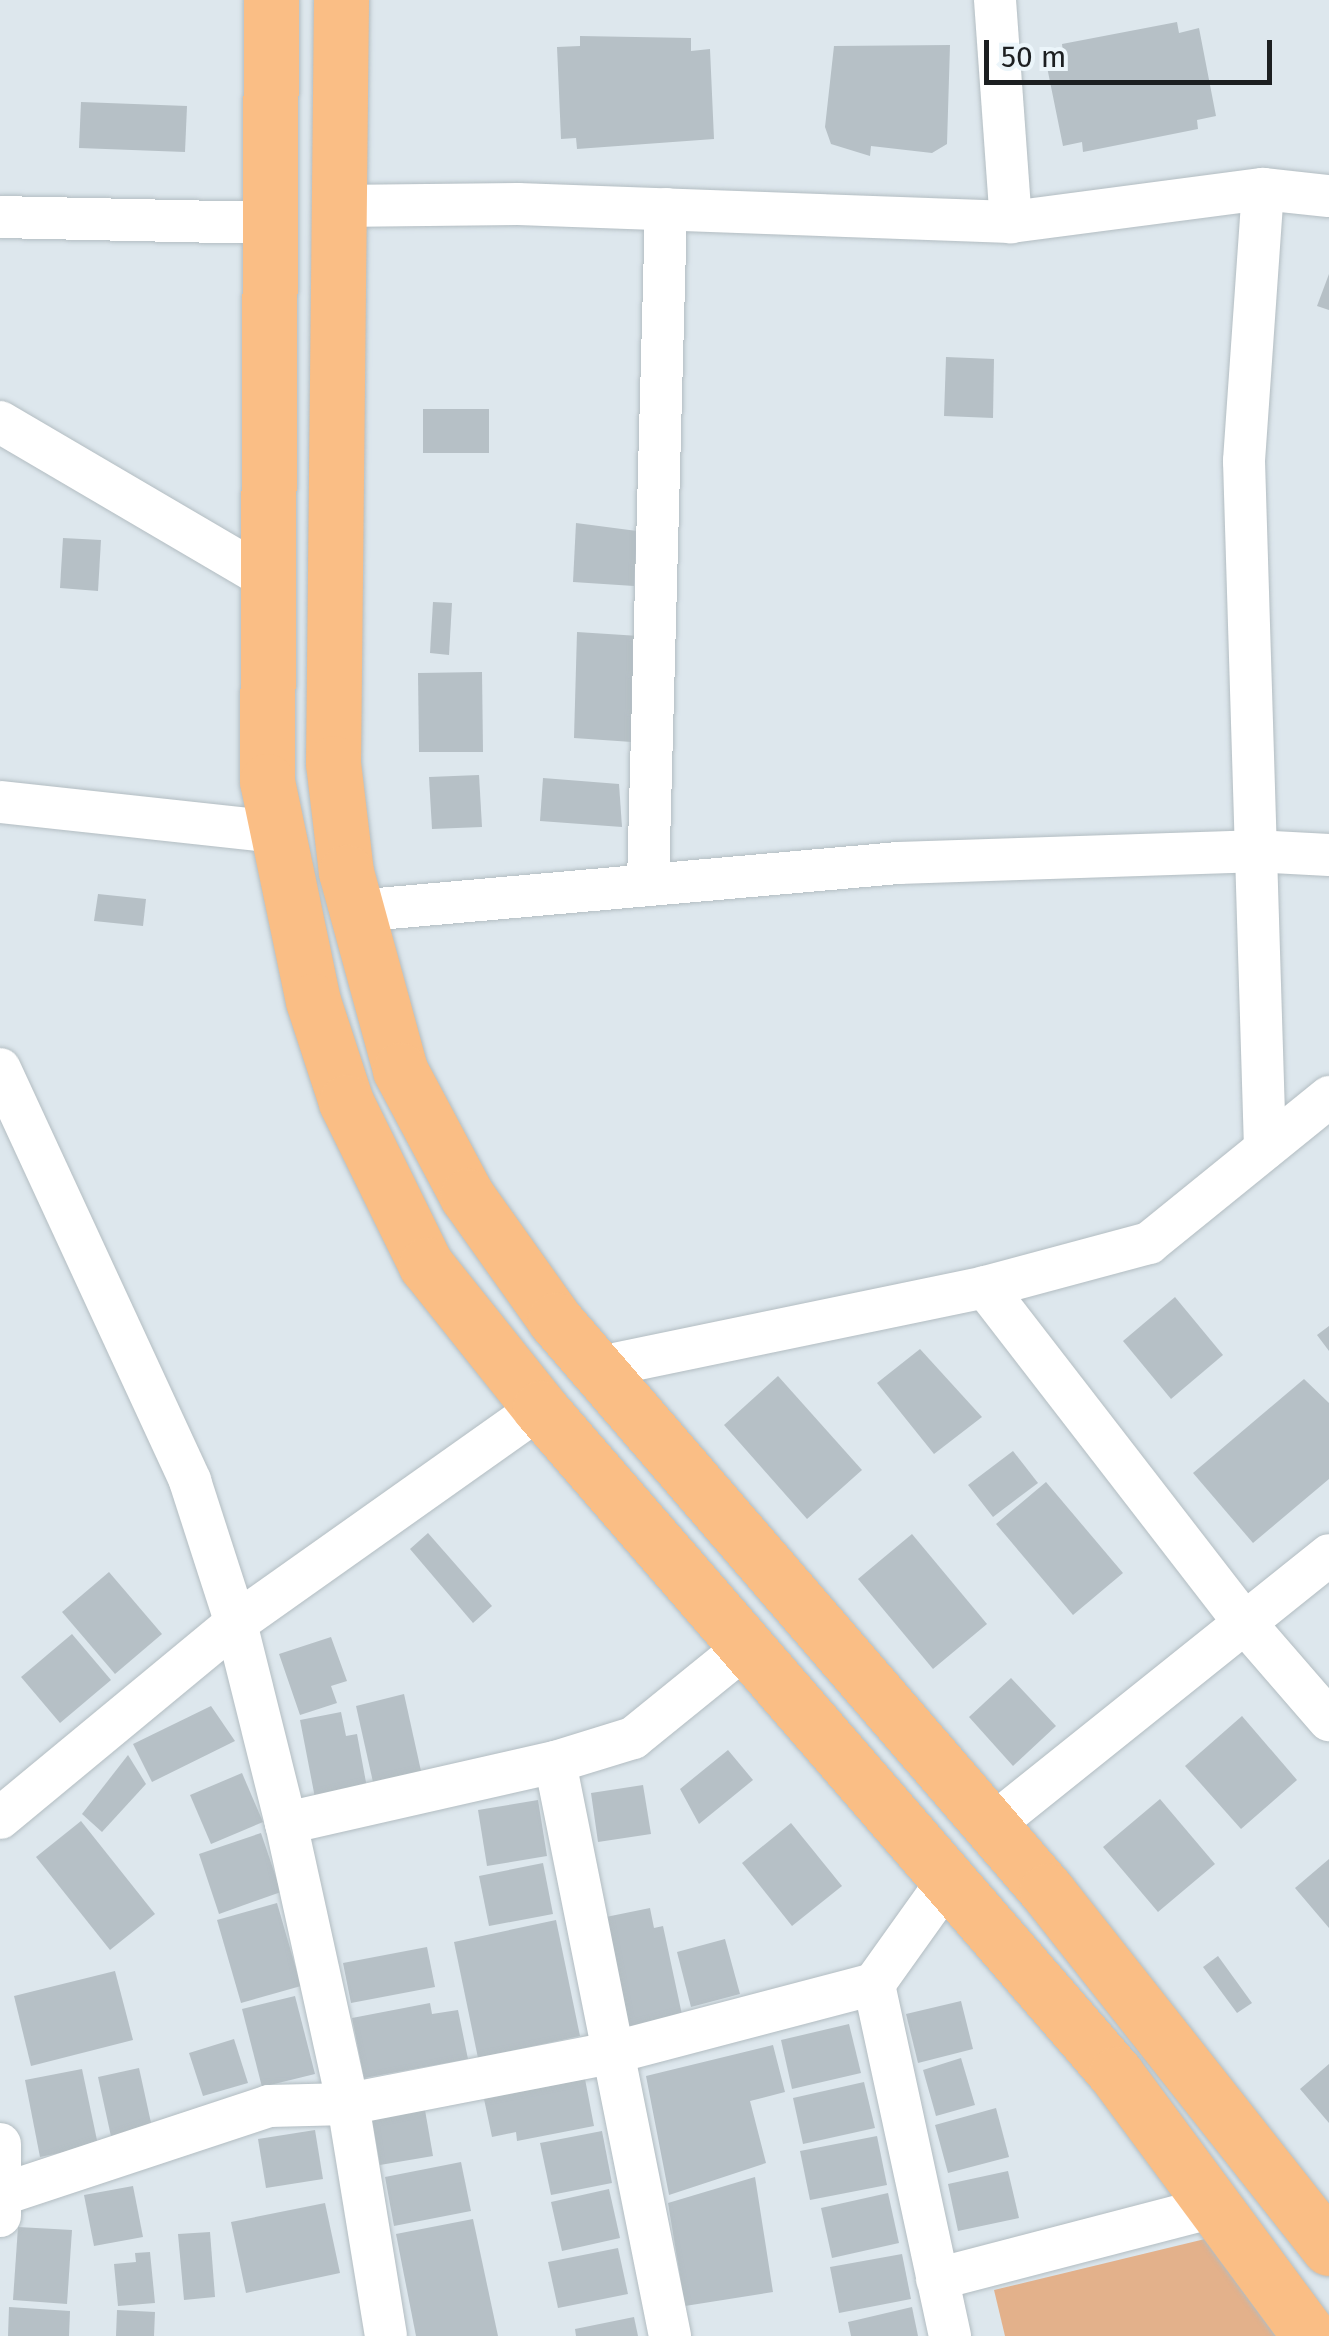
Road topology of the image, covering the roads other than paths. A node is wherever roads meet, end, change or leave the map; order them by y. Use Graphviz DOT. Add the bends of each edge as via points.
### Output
graph roads {
  1 [pos="272,0"];
  2 [pos="341,0"];
  3 [pos="995,0"];
  4 [pos="1263,189"];
  5 [pos="1328,194"];
  6 [pos="337,206"];
  7 [pos="666,209"];
  8 [pos="0,217"];
  9 [pos="269,222"];
  10 [pos="1011,222"];
  11 [pos="0,422"];
  12 [pos="264,576"];
  13 [pos="0,802"];
  14 [pos="277,832"];
  15 [pos="1254,851"];
  16 [pos="1329,855"];
  17 [pos="648,883"];
  18 [pos="356,911"];
  19 [pos="0,1069"];
  20 [pos="1329,1097"];
  21 [pos="1265,1150"];
  22 [pos="986,1287"];
  23 [pos="595,1368"];
  24 [pos="540,1408"];
  25 [pos="1329,1555"];
  26 [pos="1244,1622"];
  27 [pos="236,1623"];
  28 [pos="748,1645"];
  29 [pos="1329,1720"];
  30 [pos="555,1762"];
  31 [pos="0,1818"];
  32 [pos="286,1823"];
  33 [pos="991,1826"];
  34 [pos="950,1876"];
  35 [pos="874,1984"];
  36 [pos="614,2052"];
  37 [pos="348,2104"];
  38 [pos="0,2144"];
  39 [pos="1,2205"];
  40 [pos="1214,2207"];
  41 [pos="1329,2248"];
  42 [pos="937,2279"];
  43 [pos="386,2336"];
  44 [pos="670,2336"];
  45 [pos="950,2336"];
  46 [pos="1310,2336"];
  1 -- 9 [label="main road"];
  2 -- 6 [label="main road"];
  3 -- 10 [label="street"];
  4 -- 5 [label="street"];
  4 -- 10 [label="street"];
  4 -- 15 [label="street" via="1244,461"];
  6 -- 7 [label="street"];
  6 -- 18 [label="main road" via="333,763"];
  7 -- 10 [label="street"];
  7 -- 17 [label="street"];
  8 -- 9 [label="street"];
  9 -- 12 [label="main road"];
  11 -- 12 [label="street"];
  12 -- 14 [label="main road" via="267,781"];
  13 -- 14 [label="street"];
  14 -- 24 [label="main road" via="313,1001 378,1174 426,1264"];
  15 -- 16 [label="street"];
  15 -- 17 [label="street" via="898,862"];
  15 -- 21 [label="street"];
  17 -- 18 [label="street"];
  18 -- 23 [label="main road" via="400,1070 467,1196"];
  19 -- 27 [label="street" via="190,1481"];
  20 -- 21 [label="street"];
  21 -- 22 [label="street" via="1149,1243"];
  22 -- 23 [label="street"];
  22 -- 26 [label="street"];
  23 -- 33 [label="main road"];
  24 -- 27 [label="street"];
  24 -- 28 [label="main road"];
  25 -- 26 [label="street"];
  26 -- 29 [label="street"];
  26 -- 33 [label="street"];
  27 -- 31 [label="street"];
  27 -- 32 [label="street"];
  28 -- 30 [label="street" via="633,1738"];
  28 -- 34 [label="main road"];
  30 -- 32 [label="street"];
  30 -- 36 [label="street"];
  32 -- 37 [label="street"];
  33 -- 41 [label="main road"];
  34 -- 35 [label="street"];
  34 -- 40 [label="main road" via="1116,2074"];
  35 -- 36 [label="street"];
  35 -- 42 [label="street"];
  36 -- 37 [label="street"];
  36 -- 44 [label="street"];
  37 -- 39 [label="street" via="269,2106"];
  37 -- 43 [label="street"];
  38 -- 39 [label="street"];
  40 -- 42 [label="street"];
  40 -- 46 [label="main road"];
  42 -- 45 [label="street"];
}
